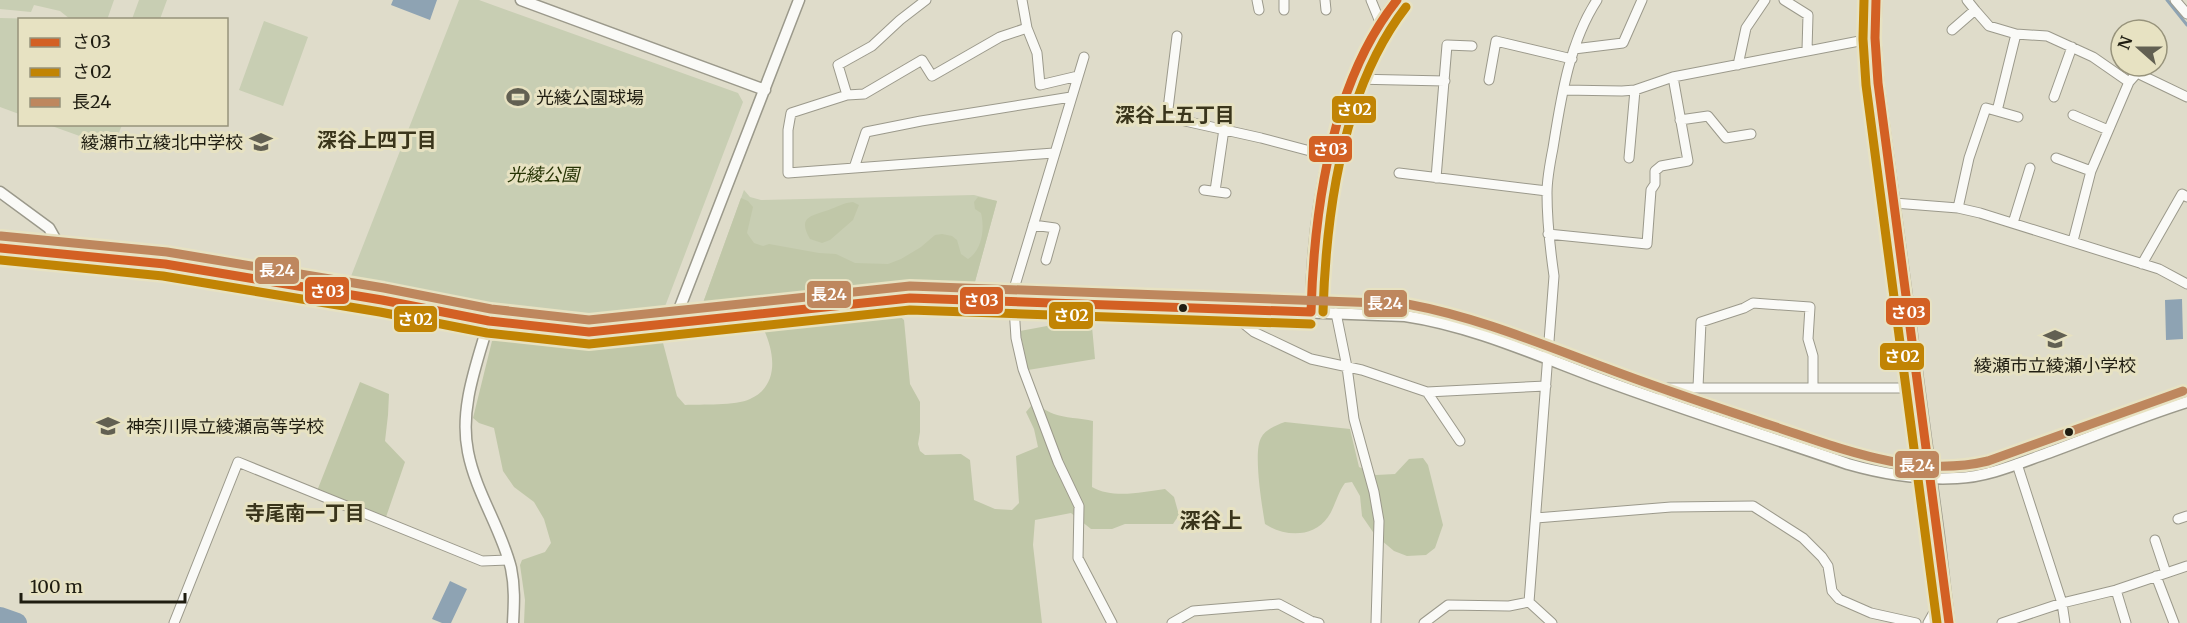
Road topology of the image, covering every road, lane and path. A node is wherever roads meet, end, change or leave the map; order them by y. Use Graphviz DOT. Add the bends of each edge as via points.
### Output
graph roads {
  1 [pos="521,0"];
  2 [pos="799,0"];
  3 [pos="926,0"];
  4 [pos="1022,0"];
  5 [pos="1284,0"];
  6 [pos="1371,0"];
  7 [pos="1397,0"];
  8 [pos="1597,0"];
  9 [pos="1642,0"];
  10 [pos="1766,0"];
  11 [pos="1784,0"];
  12 [pos="1876,0"];
  13 [pos="1967,0"];
  14 [pos="2175,0"];
  15 [pos="1284,10"];
  16 [pos="1975,10"];
  17 [pos="2187,14"];
  18 [pos="1380,22"];
  19 [pos="1027,28"];
  20 [pos="1952,30"];
  21 [pos="2016,34"];
  22 [pos="1177,36"];
  23 [pos="1875,38"];
  24 [pos="1472,46"];
  25 [pos="2072,47"];
  26 [pos="1807,50"];
  27 [pos="1573,54"];
  28 [pos="1084,57"];
  29 [pos="1738,65"];
  30 [pos="1078,76"];
  31 [pos="1673,77"];
  32 [pos="1353,79"];
  33 [pos="1489,80"];
  34 [pos="1444,81"];
  35 [pos="2129,82"];
  36 [pos="765,90"];
  37 [pos="1564,90"];
  38 [pos="1635,90"];
  39 [pos="847,96"];
  40 [pos="2054,97"];
  41 [pos="2187,97"];
  42 [pos="1071,98"];
  43 [pos="1997,111"];
  44 [pos="2073,116"];
  45 [pos="2018,117"];
  46 [pos="1680,120"];
  47 [pos="1224,129"];
  48 [pos="2108,130"];
  49 [pos="1751,134"];
  50 [pos="1054,153"];
  51 [pos="1329,156"];
  52 [pos="1629,158"];
  53 [pos="2056,158"];
  54 [pos="854,168"];
  55 [pos="2030,168"];
  56 [pos="2091,171"];
  57 [pos="1399,173"];
  58 [pos="1436,178"];
  59 [pos="1204,190"];
  60 [pos="1215,191"];
  61 [pos="1547,191"];
  62 [pos="0,192"];
  63 [pos="1226,193"];
  64 [pos="2187,197"];
  65 [pos="1894,203"];
  66 [pos="1958,208"];
  67 [pos="2013,223"];
  68 [pos="1033,225"];
  69 [pos="1548,234"];
  70 [pos="2073,241"];
  71 [pos="0,248"];
  72 [pos="63,253"];
  73 [pos="1046,260"];
  74 [pos="2142,264"];
  75 [pos="2187,284"];
  76 [pos="1013,301"];
  77 [pos="1236,310"];
  78 [pos="1311,312"];
  79 [pos="1336,313"];
  80 [pos="489,321"];
  81 [pos="673,325"];
  82 [pos="1547,359"];
  83 [pos="1347,367"];
  84 [pos="1546,386"];
  85 [pos="1698,387"];
  86 [pos="1813,388"];
  87 [pos="1919,388"];
  88 [pos="1427,392"];
  89 [pos="1661,400"];
  90 [pos="2187,402"];
  91 [pos="1460,441"];
  92 [pos="2017,464"];
  93 [pos="1931,477"];
  94 [pos="1536,518"];
  95 [pos="2155,540"];
  96 [pos="508,560"];
  97 [pos="2187,566"];
  98 [pos="2166,573"];
  99 [pos="2156,576"];
  100 [pos="2116,590"];
  101 [pos="1529,602"];
  102 [pos="2062,603"];
  103 [pos="1947,610"];
  104 [pos="174,623"];
  105 [pos="513,623"];
  106 [pos="1112,623"];
  107 [pos="1172,623"];
  108 [pos="1319,623"];
  109 [pos="1376,623"];
  110 [pos="1424,623"];
  111 [pos="1552,623"];
  112 [pos="1916,623"];
  113 [pos="1928,623"];
  114 [pos="1949,623"];
  115 [pos="2002,623"];
  116 [pos="2066,623"];
  117 [pos="2126,623"];
  118 [pos="2174,623"];
  1 -- 36 [label="street"];
  2 -- 36 [label="street"];
  3 -- 39 [label="street" via="872,46 838,65"];
  4 -- 19 [label="street"];
  5 -- 15 [label="street"];
  6 -- 18 [label="street"];
  7 -- 18 [label="street"];
  8 -- 27 [label="street"];
  9 -- 27 [label="street" via="1623,43"];
  10 -- 29 [label="street" via="1746,28"];
  11 -- 26 [label="street" via="1808,15"];
  12 -- 23 [label="street"];
  13 -- 16 [label="street"];
  14 -- 17 [label="street"];
  16 -- 20 [label="street"];
  16 -- 21 [label="street" via="1989,26"];
  18 -- 32 [label="street"];
  19 -- 30 [label="street" via="1037,54 1040,85"];
  19 -- 39 [label="street" via="1000,37 932,76 922,60 864,94"];
  21 -- 25 [label="street" via="2047,36"];
  21 -- 43 [label="street"];
  22 -- 47 [label="street" via="1167,117"];
  23 -- 26 [label="street"];
  23 -- 65 [label="street"];
  24 -- 34 [label="street" via="1447,45"];
  25 -- 35 [label="street"];
  25 -- 40 [label="street"];
  26 -- 29 [label="street"];
  27 -- 33 [label="street" via="1496,41"];
  27 -- 37 [label="street"];
  28 -- 30 [label="street"];
  29 -- 31 [label="street"];
  30 -- 42 [label="street"];
  31 -- 38 [label="street"];
  31 -- 46 [label="street"];
  32 -- 34 [label="street"];
  32 -- 51 [label="street"];
  34 -- 58 [label="street"];
  35 -- 41 [label="street" via="2137,73"];
  35 -- 48 [label="street"];
  36 -- 81 [label="street"];
  37 -- 38 [label="street"];
  37 -- 61 [label="street"];
  38 -- 52 [label="street"];
  39 -- 54 [label="street" via="790,113 788,173"];
  42 -- 50 [label="street"];
  42 -- 54 [label="street" via="866,132"];
  43 -- 45 [label="street"];
  43 -- 66 [label="street" via="1986,108"];
  44 -- 48 [label="street"];
  46 -- 49 [label="street" via="1708,116 1726,138"];
  46 -- 69 [label="street" via="1688,161 1660,166 1655,171 1647,244"];
  47 -- 51 [label="street"];
  47 -- 60 [label="street"];
  48 -- 56 [label="street"];
  50 -- 54 [label="street"];
  50 -- 68 [label="street"];
  51 -- 78 [label="street" via="1315,237"];
  53 -- 56 [label="street"];
  55 -- 67 [label="street"];
  56 -- 70 [label="street"];
  57 -- 58 [label="street"];
  58 -- 61 [label="street"];
  59 -- 60 [label="street"];
  60 -- 63 [label="street"];
  61 -- 69 [label="street"];
  62 -- 72 [label="street" via="49,228"];
  64 -- 74 [label="street" via="2182,194"];
  65 -- 66 [label="street"];
  65 -- 87 [label="street"];
  66 -- 67 [label="street"];
  67 -- 70 [label="street"];
  68 -- 73 [label="street" via="1055,228"];
  68 -- 76 [label="street"];
  69 -- 82 [label="street" via="1554,276"];
  70 -- 74 [label="street"];
  71 -- 72 [label="street"];
  72 -- 80 [label="street" via="219,272"];
  74 -- 75 [label="street"];
  76 -- 77 [label="street"];
  76 -- 81 [label="street" via="884,299"];
  76 -- 106 [label="street" via="1023,369 1078,506 1078,558"];
  77 -- 78 [label="street"];
  77 -- 83 [label="street" via="1238,319 1254,332 1311,359"];
  78 -- 79 [label="street"];
  79 -- 82 [label="street" via="1429,320"];
  79 -- 83 [label="street"];
  80 -- 81 [label="street" via="589,332"];
  80 -- 96 [label="street" via="470,388 465,429 474,475"];
  82 -- 84 [label="street"];
  82 -- 89 [label="street"];
  83 -- 88 [label="street"];
  83 -- 109 [label="street" via="1354,418 1379,521"];
  84 -- 88 [label="street"];
  84 -- 94 [label="street"];
  85 -- 86 [label="street"];
  85 -- 86 [label="street" via="1701,322 1753,303 1810,307 1808,339 1813,356"];
  85 -- 89 [label="street" via="1666,389"];
  86 -- 87 [label="street"];
  87 -- 93 [label="street"];
  88 -- 91 [label="street"];
  89 -- 93 [label="street" via="1878,472"];
  90 -- 92 [label="street"];
  92 -- 93 [label="street" via="1964,477"];
  92 -- 102 [label="street"];
  93 -- 103 [label="street"];
  94 -- 101 [label="street"];
  94 -- 112 [label="street" via="1671,507 1753,506 1803,538 1822,557 1832,591 1839,599 1871,614"];
  95 -- 98 [label="street"];
  96 -- 104 [label="street" via="482,561 238,462"];
  96 -- 105 [label="street" via="513,584"];
  97 -- 98 [label="street"];
  98 -- 99 [label="street"];
  99 -- 100 [label="street"];
  99 -- 118 [label="street"];
  100 -- 102 [label="street"];
  100 -- 117 [label="street"];
  101 -- 110 [label="street" via="1509,606 1448,605"];
  101 -- 111 [label="street"];
  102 -- 115 [label="street"];
  102 -- 116 [label="street"];
  103 -- 113 [label="street" via="1933,614"];
  103 -- 114 [label="street"];
  107 -- 108 [label="street" via="1192,611 1279,604"];
}
